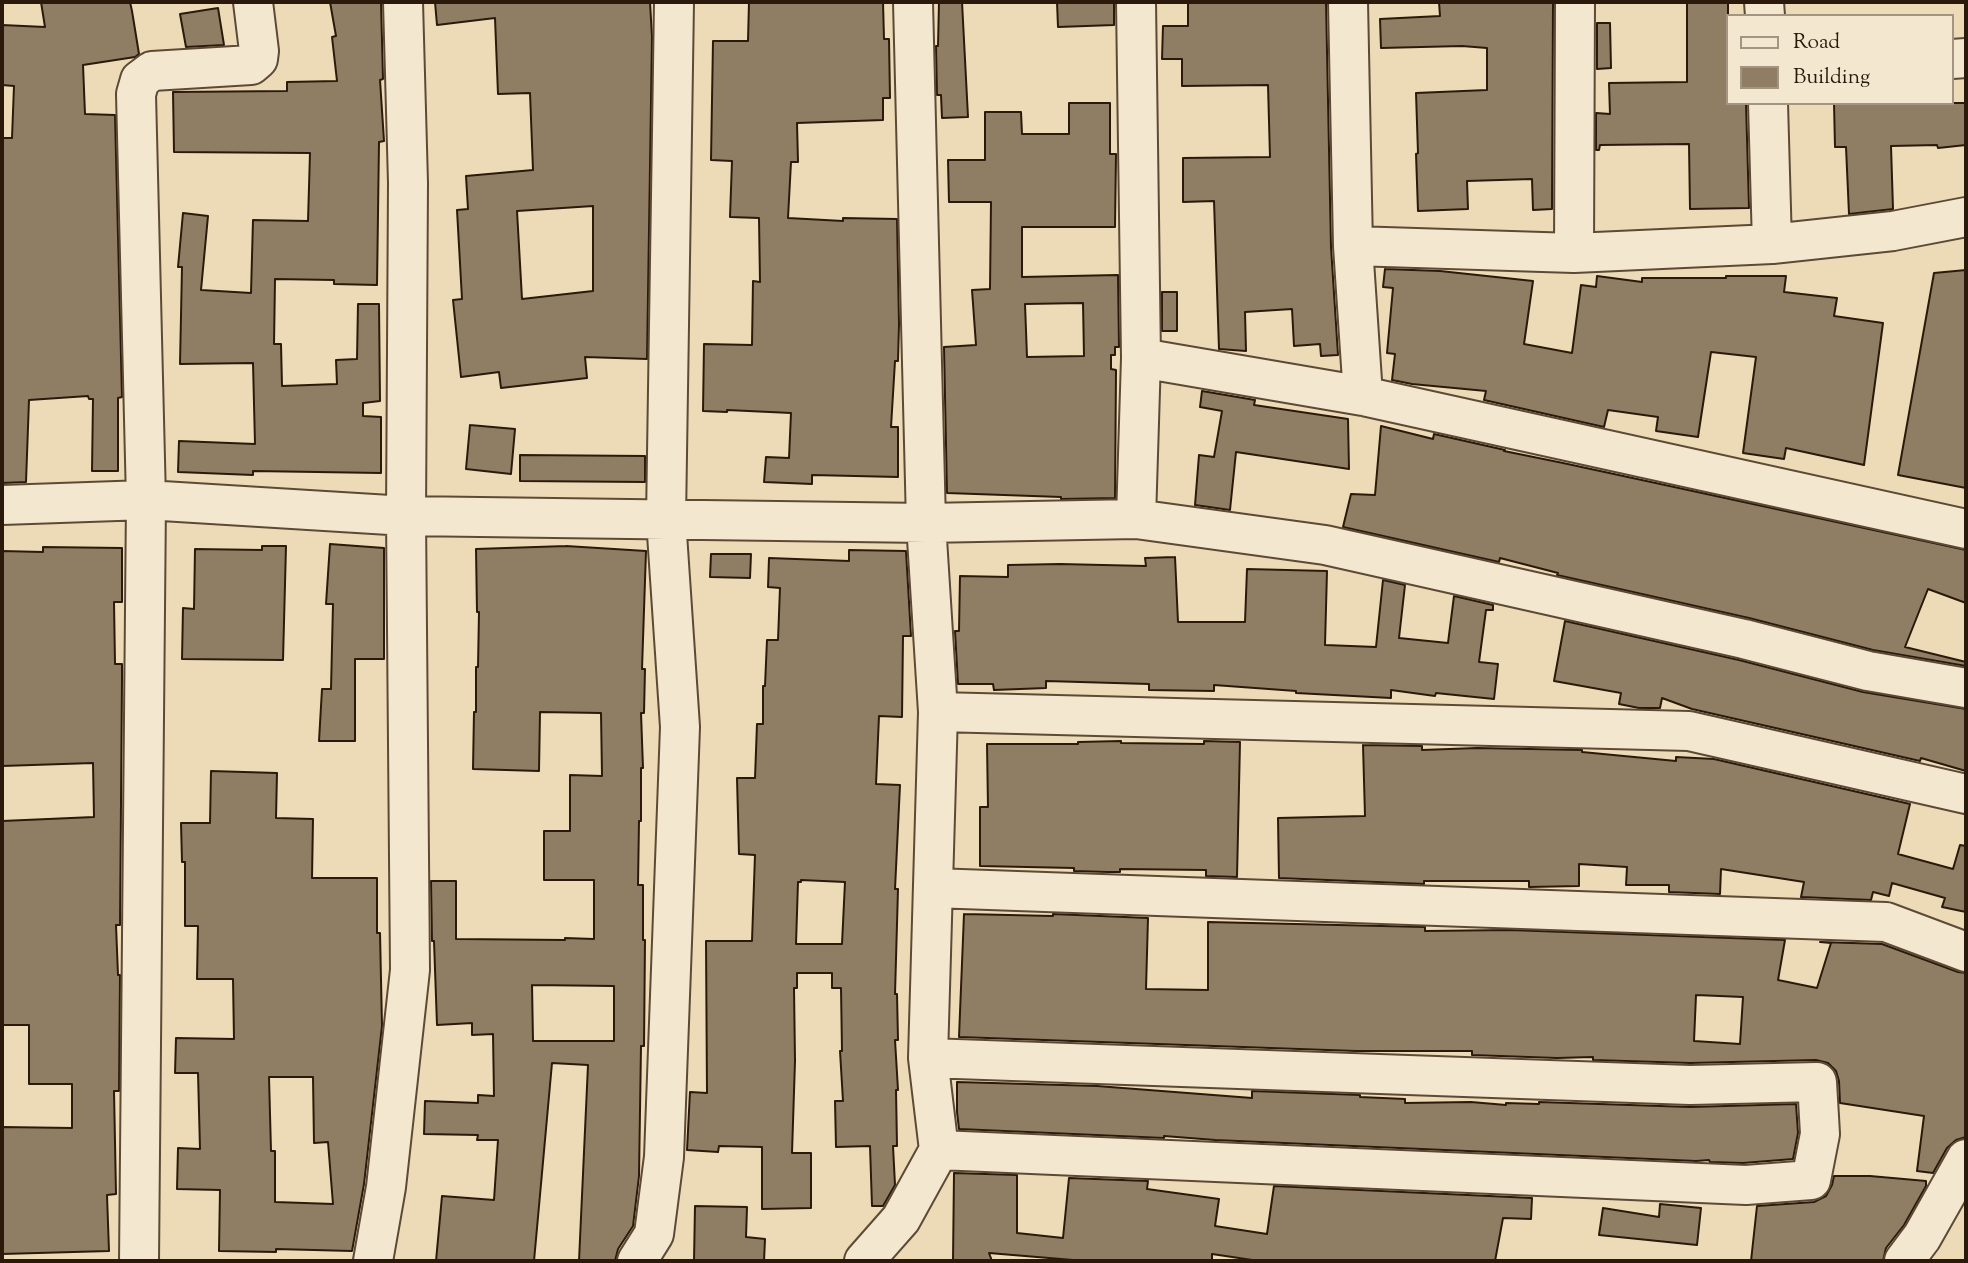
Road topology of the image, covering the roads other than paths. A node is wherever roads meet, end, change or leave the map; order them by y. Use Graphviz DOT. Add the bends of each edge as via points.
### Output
graph roads {
  1 [pos="253,2"];
  2 [pos="403,2"];
  3 [pos="674,2"];
  4 [pos="913,2"];
  5 [pos="1136,2"];
  6 [pos="1348,2"];
  7 [pos="1575,2"];
  8 [pos="1768,105"];
  9 [pos="1966,217"];
  10 [pos="1772,244"];
  11 [pos="1353,246"];
  12 [pos="1573,253"];
  13 [pos="1141,358"];
  14 [pos="1363,396"];
  15 [pos="146,500"];
  16 [pos="2,505"];
  17 [pos="406,516"];
  18 [pos="666,519"];
  19 [pos="1136,519"];
  20 [pos="926,523"];
  21 [pos="1966,529"];
  22 [pos="1966,688"];
  23 [pos="938,712"];
  24 [pos="1966,794"];
  25 [pos="933,888"];
  26 [pos="1966,952"];
  27 [pos="928,1058"];
  28 [pos="939,1150"];
  29 [pos="1966,1159"];
  30 [pos="139,1261"];
  31 [pos="373,1261"];
  32 [pos="637,1261"];
  33 [pos="864,1261"];
  34 [pos="1904,1261"];
  1 -- 15 [label="street" via="259,51 251,65 152,71 140,80 136,94"];
  2 -- 17 [label="street" via="408,183"];
  3 -- 18 [label="street"];
  4 -- 20 [label="street"];
  5 -- 13 [label="street"];
  6 -- 11 [label="street"];
  7 -- 12 [label="street"];
  8 -- 10 [label="street"];
  9 -- 10 [label="street" via="1893,231"];
  10 -- 12 [label="street"];
  11 -- 12 [label="street"];
  11 -- 14 [label="street"];
  13 -- 14 [label="street"];
  13 -- 19 [label="street"];
  14 -- 21 [label="street"];
  15 -- 16 [label="street"];
  15 -- 17 [label="street"];
  15 -- 30 [label="street"];
  17 -- 18 [label="street"];
  17 -- 31 [label="street" via="410,970 386,1187"];
  18 -- 20 [label="street"];
  18 -- 32 [label="street" via="680,727 664,1157 654,1234"];
  19 -- 20 [label="street"];
  19 -- 22 [label="street" via="1325,545 1868,671"];
  20 -- 23 [label="street"];
  23 -- 24 [label="street" via="1689,731"];
  23 -- 25 [label="street"];
  25 -- 26 [label="street" via="1886,922"];
  25 -- 27 [label="street"];
  27 -- 28 [label="street"];
  27 -- 28 [label="street" via="1690,1085 1817,1082 1820,1135 1811,1180 1746,1185"];
  28 -- 33 [label="street" via="901,1219"];
  29 -- 34 [label="street"];
}
